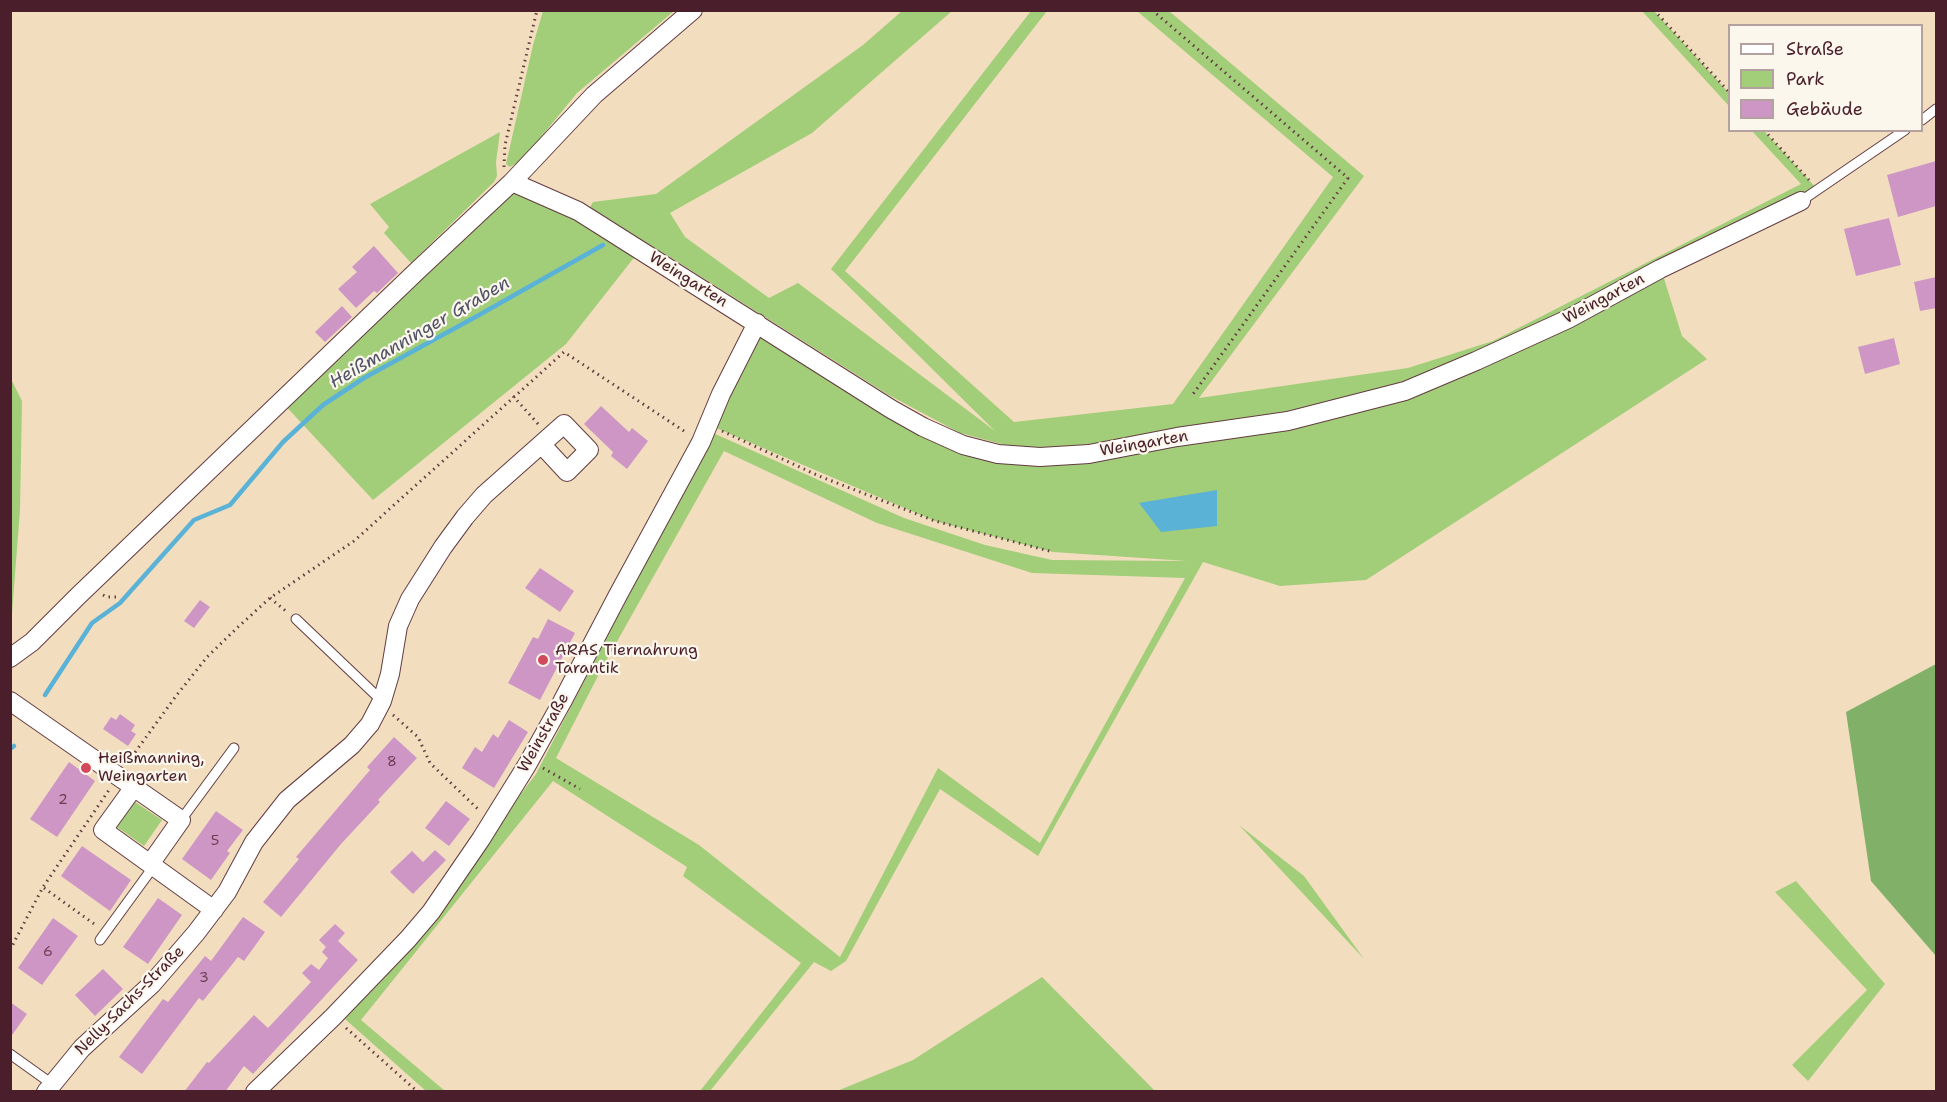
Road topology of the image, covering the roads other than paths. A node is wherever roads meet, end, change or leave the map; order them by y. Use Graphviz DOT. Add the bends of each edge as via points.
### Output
graph roads {
  1 [pos="693,10"];
  2 [pos="1936,109"];
  3 [pos="1923,119"];
  4 [pos="1902,132"];
  5 [pos="512,182"];
  6 [pos="1801,201"];
  7 [pos="757,323"];
  8 [pos="546,441"];
  9 [pos="296,619"];
  10 [pos="10,658"];
  11 [pos="10,701"];
  12 [pos="381,703"];
  13 [pos="234,748"];
  14 [pos="134,787"];
  15 [pos="181,820"];
  16 [pos="152,865"];
  17 [pos="214,910"];
  18 [pos="103,936"];
  19 [pos="10,1054"];
  20 [pos="49,1088"];
  21 [pos="255,1092"];
  1 -- 5 [label="street" via="594,95"];
  2 -- 3 [label="lane"];
  4 -- 6 [label="lane"];
  5 -- 7 [label="street, Weingarten" via="578,211"];
  5 -- 10 [label="street" via="32,642"];
  6 -- 7 [label="street, Weingarten" via="1660,269 1568,319 1405,391 1288,421 1089,454 1029,456 963,446 891,409"];
  7 -- 21 [label="street, Weinstraße" via="705,434 492,823 408,939"];
  8 -- 12 [label="street, Nelly-Sachs-Straße" via="483,495 410,599 398,626"];
  9 -- 12 [label="lane"];
  11 -- 14 [label="street"];
  12 -- 17 [label="street, Nelly-Sachs-Straße" via="352,745 286,800 270,819"];
  13 -- 15 [label="lane"];
  14 -- 15 [label="street"];
  14 -- 16 [label="street" via="103,830"];
  15 -- 16 [label="street"];
  16 -- 17 [label="street"];
  16 -- 18 [label="lane"];
  17 -- 20 [label="street, Nelly-Sachs-Straße" via="158,977 82,1048"];
  19 -- 20 [label="lane"];
}
